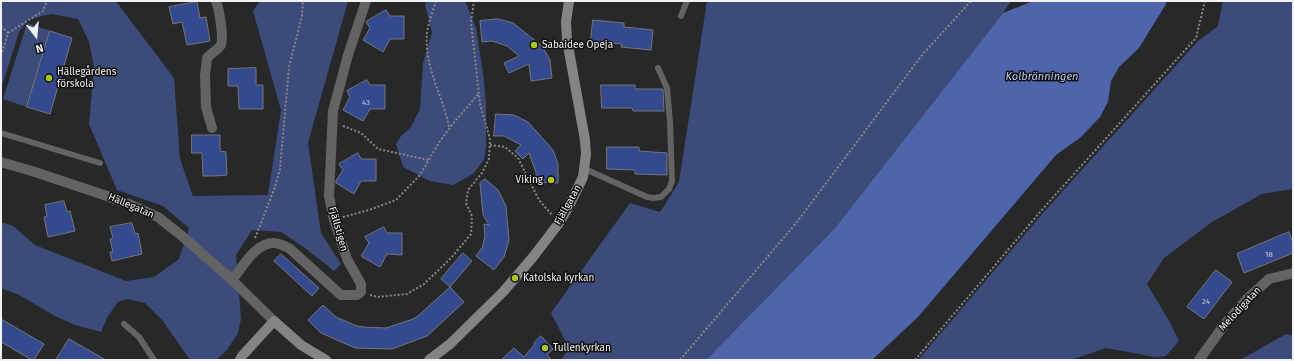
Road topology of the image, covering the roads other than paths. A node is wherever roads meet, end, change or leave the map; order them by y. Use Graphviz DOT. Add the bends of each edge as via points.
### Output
graph roads {
  1 [pos="216,1"];
  2 [pos="366,1"];
  3 [pos="569,1"];
  4 [pos="687,1"];
  5 [pos="681,16"];
  6 [pos="658,68"];
  7 [pos="212,128"];
  8 [pos="1,133"];
  9 [pos="1,162"];
  10 [pos="100,163"];
  11 [pos="585,168"];
  12 [pos="1293,273"];
  13 [pos="232,280"];
  14 [pos="274,321"];
  15 [pos="124,324"];
  16 [pos="154,360"];
  17 [pos="240,360"];
  18 [pos="326,360"];
  19 [pos="429,360"];
  20 [pos="1199,360"];
  1 -- 7 [label="street" via="221,44 207,58 205,76 206,108"];
  2 -- 13 [label="street, Fjällstigen" via="333,111 329,196 347,259 361,284 361,292 357,295 341,295 289,248 272,243 257,248"];
  3 -- 11 [label="street, Fjällgatan" via="567,40 585,140"];
  4 -- 5 [label="lane"];
  6 -- 11 [label="lane" via="667,88 672,181 669,189 661,198 647,197"];
  8 -- 10 [label="lane"];
  9 -- 13 [label="street, Hällegatan" via="107,196 158,217"];
  11 -- 19 [label="street, Fjällgatan" via="577,192 568,208 533,257 503,292 450,344"];
  12 -- 20 [label="street, Melodigatan" via="1269,279 1247,299 1224,324"];
  13 -- 14 [label="street, Hällegatan"];
  14 -- 17 [label="street"];
  14 -- 18 [label="street" via="300,345"];
  15 -- 16 [label="lane" via="139,337"];
}
